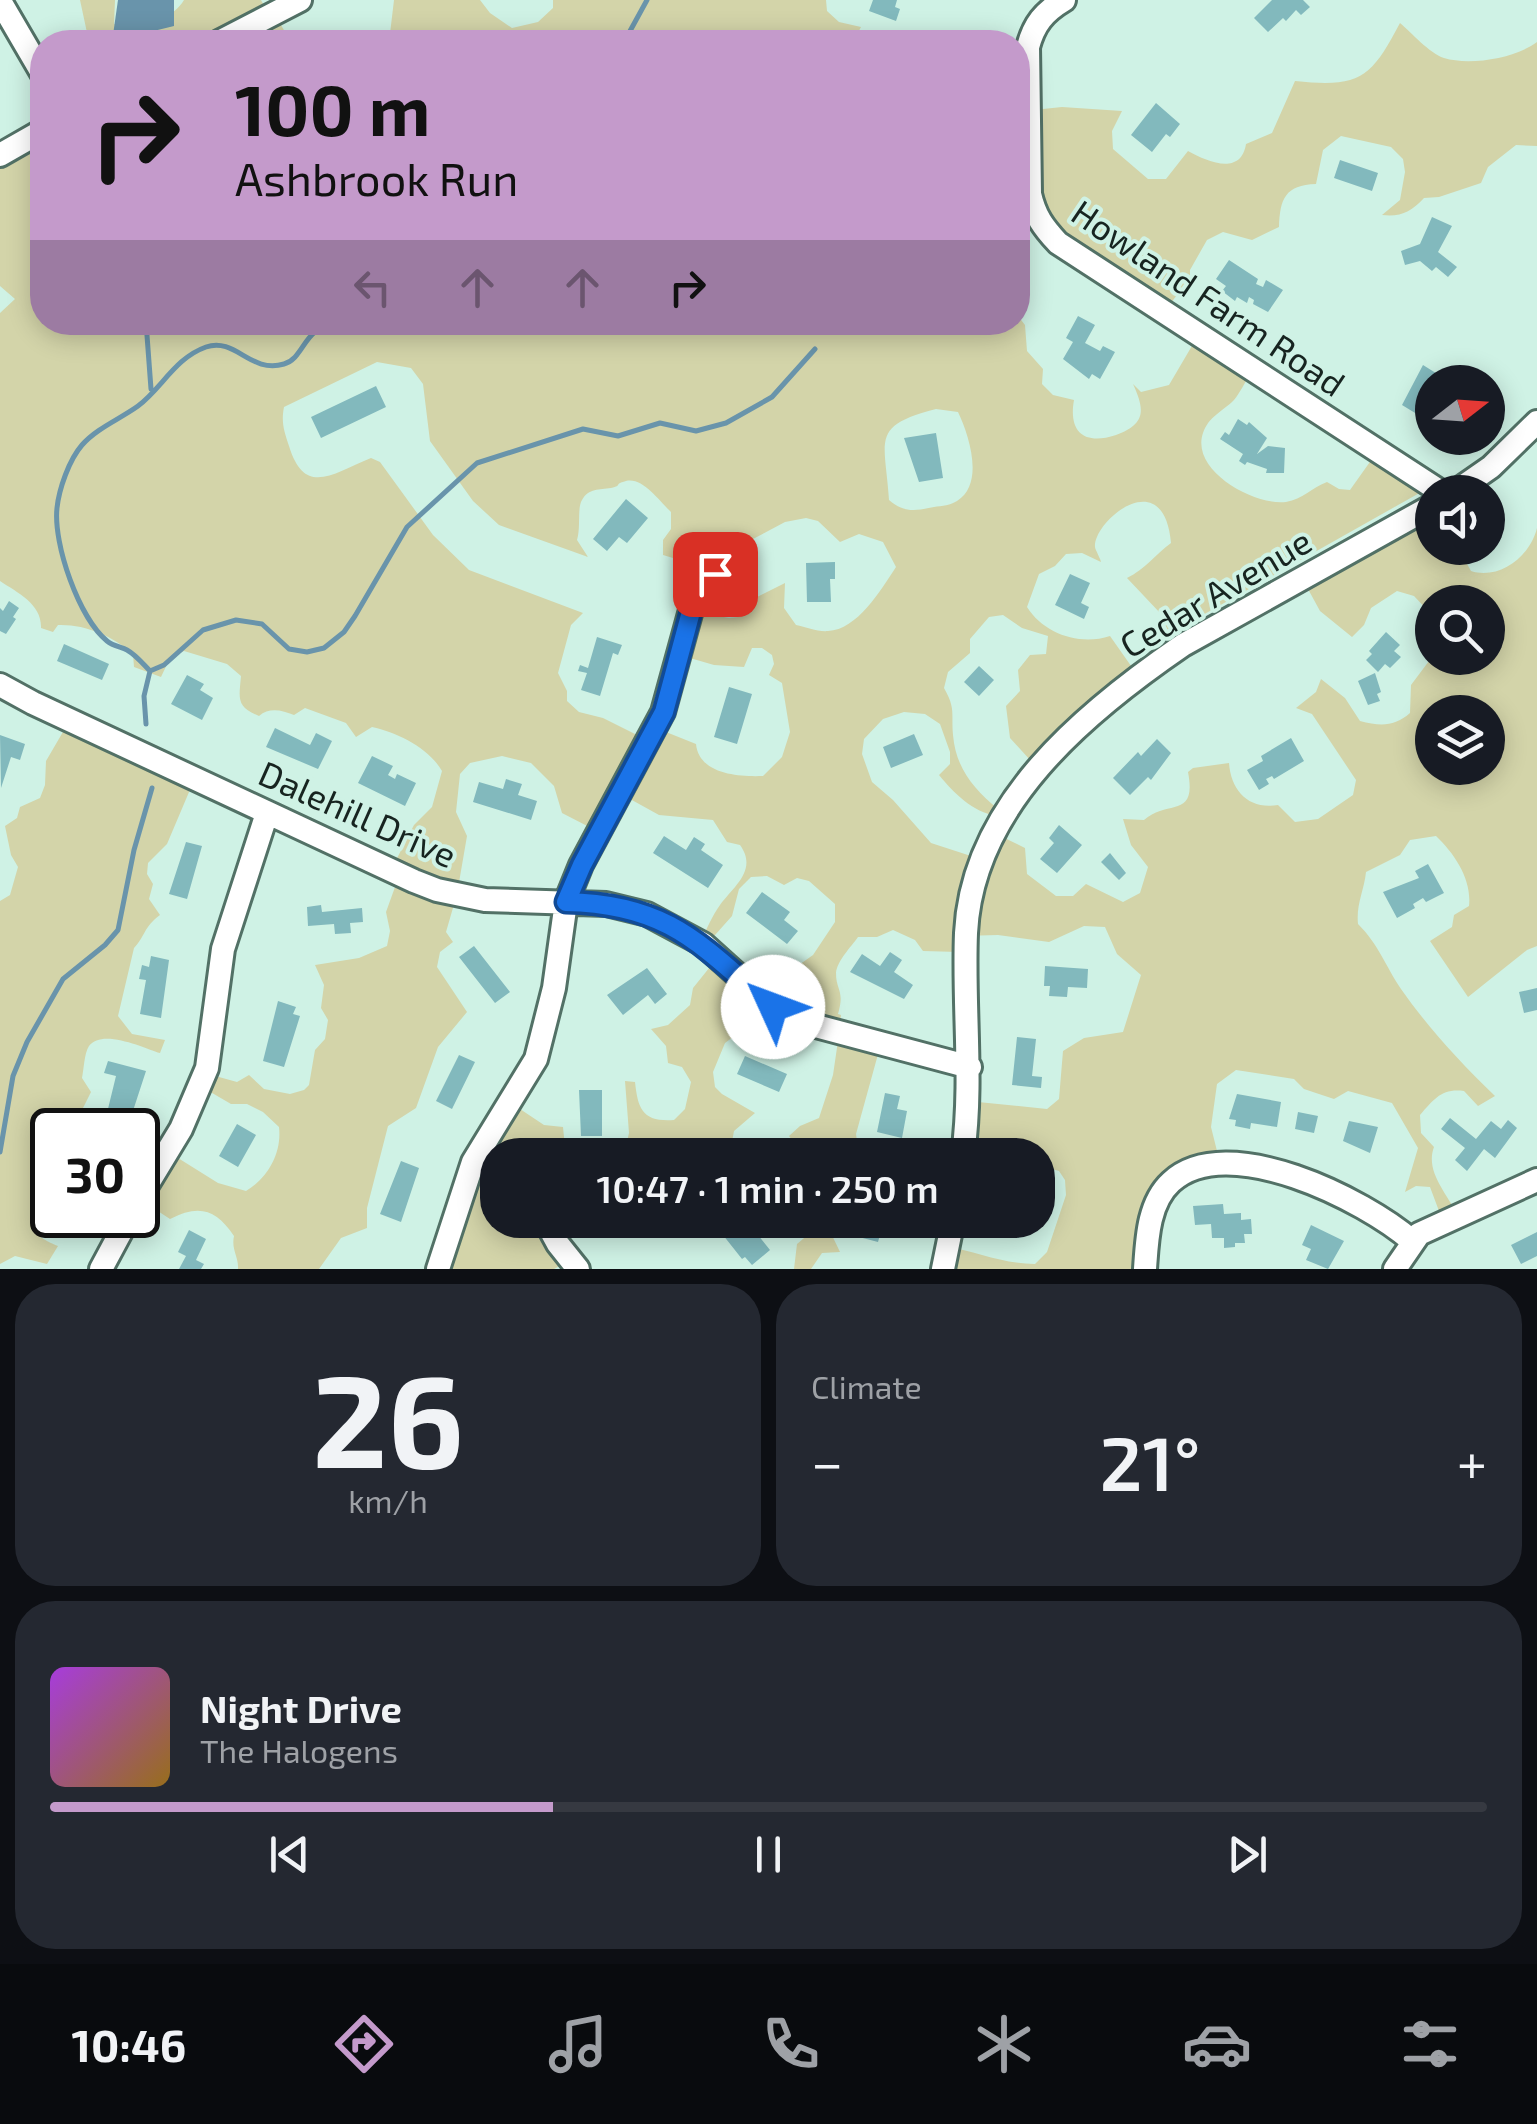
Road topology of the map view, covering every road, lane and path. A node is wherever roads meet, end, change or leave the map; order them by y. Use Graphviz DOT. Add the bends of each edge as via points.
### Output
graph roads {
  1 [pos="300,0"];
  2 [pos="1064,0"];
  3 [pos="0,1"];
  4 [pos="242,30"];
  5 [pos="1030,38"];
  6 [pos="30,52"];
  7 [pos="30,138"];
  8 [pos="0,156"];
  9 [pos="1030,194"];
  10 [pos="1537,422"];
  11 [pos="1415,475"];
  12 [pos="1479,475"];
  13 [pos="1415,515"];
  14 [pos="715,574"];
  15 [pos="0,685"];
  16 [pos="267,813"];
  17 [pos="566,902"];
  18 [pos="970,1066"];
  19 [pos="497,1138"];
  20 [pos="964,1138"];
  21 [pos="160,1164"];
  22 [pos="480,1166"];
  23 [pos="1537,1180"];
  24 [pos="118,1238"];
  25 [pos="555,1238"];
  26 [pos="949,1238"];
  27 [pos="1412,1241"];
  28 [pos="102,1269"];
  29 [pos="438,1269"];
  30 [pos="578,1269"];
  31 [pos="943,1269"];
  32 [pos="1145,1269"];
  33 [pos="1395,1269"];
  1 -- 4 [label="street"];
  2 -- 5 [label="street, Howland Farm Road" via="1041,16"];
  3 -- 6 [label="street"];
  7 -- 8 [label="street"];
  9 -- 11 [label="street, Howland Farm Road" via="1044,228 1074,254"];
  10 -- 12 [label="street"];
  13 -- 18 [label="street, Cedar Avenue" via="1183,645 1116,694 1039,769 992,835 970,894"];
  14 -- 17 [label="street" via="699,582 664,712"];
  15 -- 16 [label="street, Dalehill Drive"];
  16 -- 17 [label="street, Dalehill Drive" via="437,890 512,902"];
  16 -- 21 [label="street" via="223,948 207,1068"];
  17 -- 18 [label="street, Dalehill Drive" via="626,907 668,923 801,1022"];
  17 -- 19 [label="street" via="536,1059"];
  18 -- 20 [label="street, Cedar Avenue"];
  22 -- 29 [label="street" via="461,1193"];
  23 -- 27 [label="street"];
  24 -- 28 [label="street"];
  25 -- 30 [label="street"];
  26 -- 31 [label="street"];
  27 -- 32 [label="street" via="1344,1196 1278,1173 1222,1164 1186,1172 1162,1193"];
  27 -- 33 [label="street"];
}
